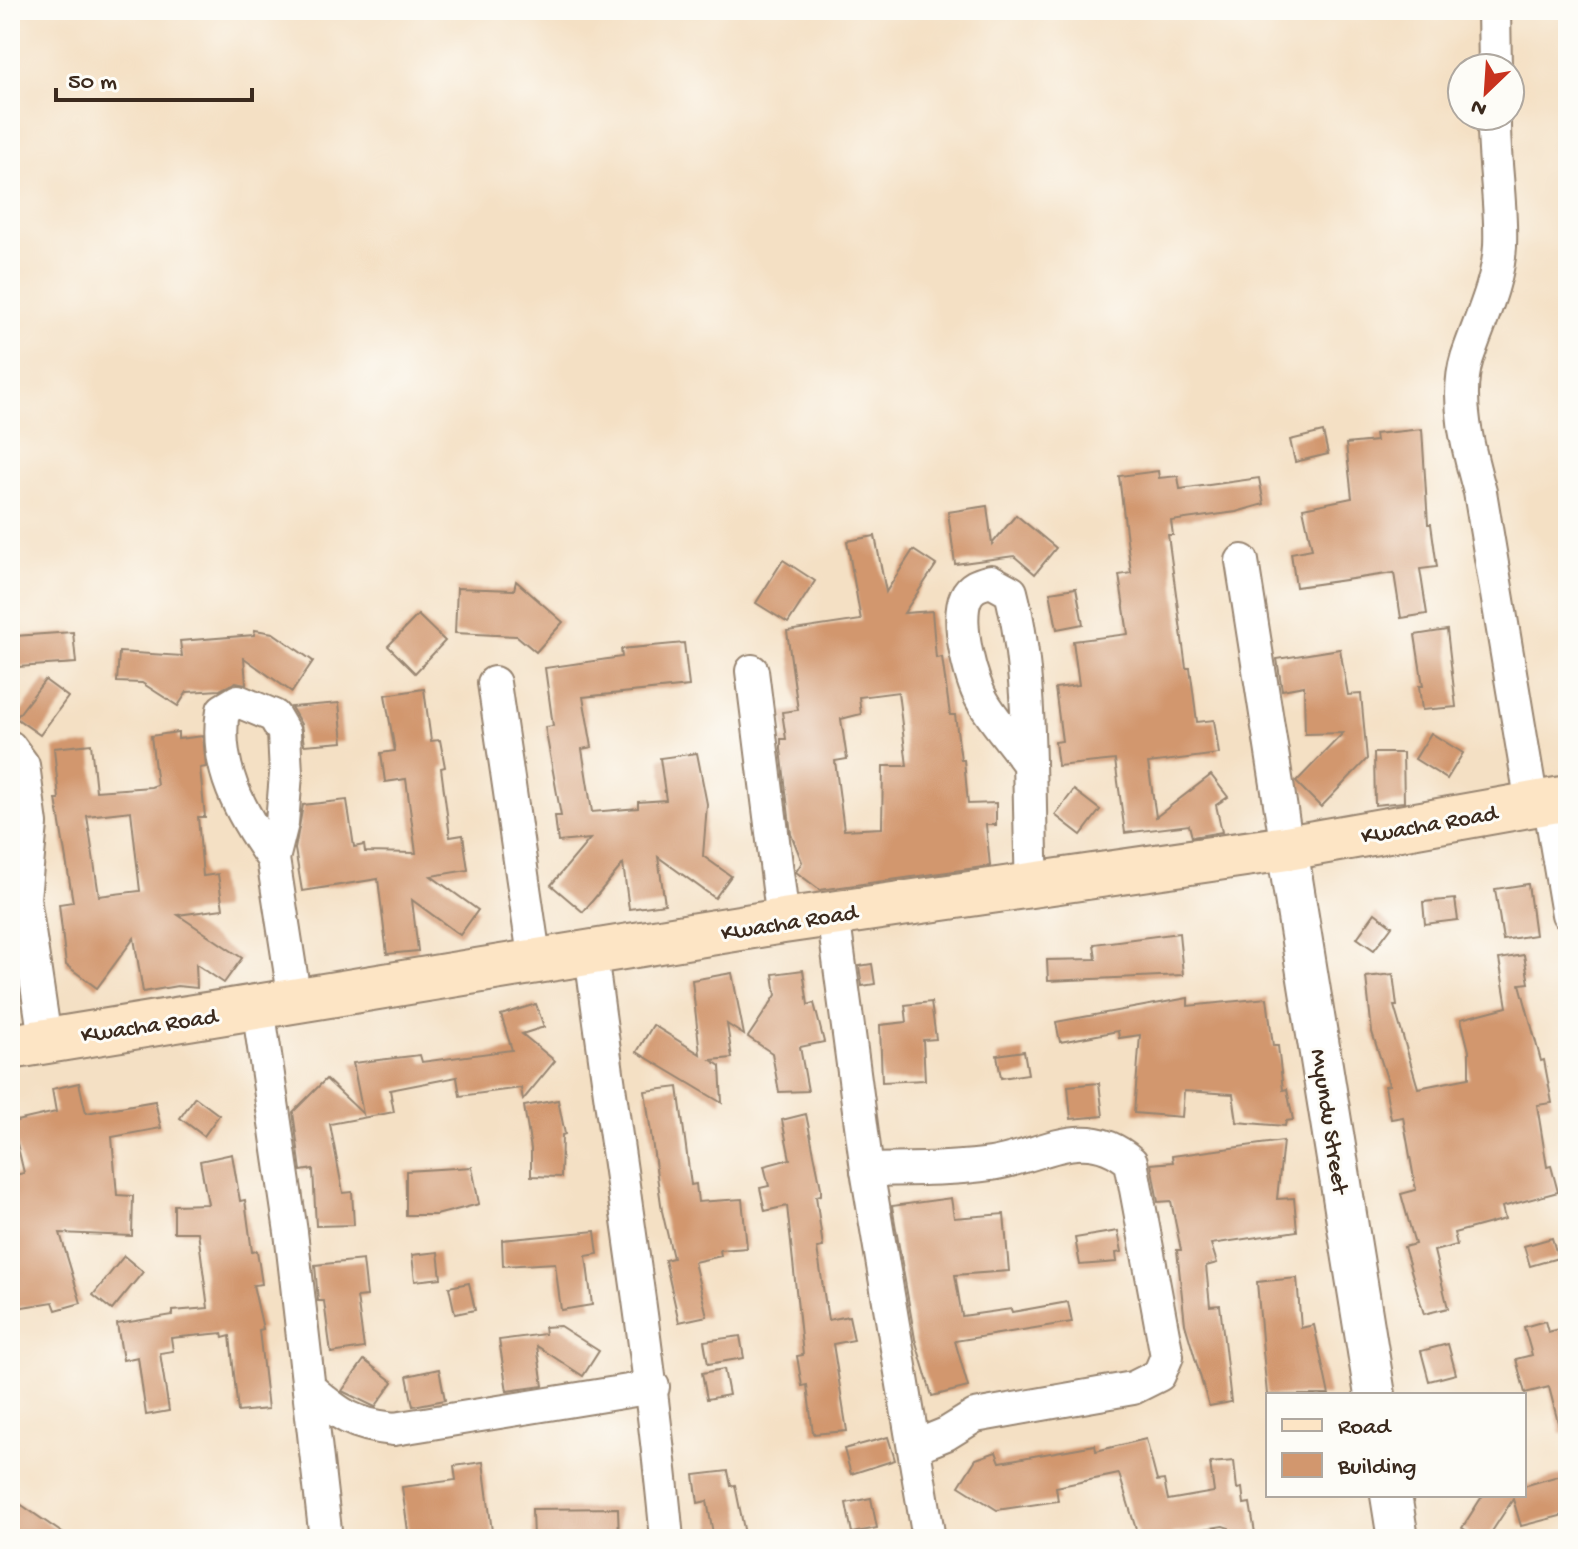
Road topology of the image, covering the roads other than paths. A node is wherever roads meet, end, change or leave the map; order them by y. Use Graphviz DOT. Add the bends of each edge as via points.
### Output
graph roads {
  1 [pos="1494,10"];
  2 [pos="1495,52"];
  3 [pos="1495,132"];
  4 [pos="1242,561"];
  5 [pos="752,671"];
  6 [pos="494,683"];
  7 [pos="10,747"];
  8 [pos="1026,760"];
  9 [pos="1550,801"];
  10 [pos="1287,848"];
  11 [pos="273,859"];
  12 [pos="1032,885"];
  13 [pos="17,888"];
  14 [pos="833,914"];
  15 [pos="1568,914"];
  16 [pos="783,921"];
  17 [pos="591,954"];
  18 [pos="535,963"];
  19 [pos="277,1004"];
  20 [pos="27,1043"];
  21 [pos="867,1170"];
  22 [pos="653,1387"];
  23 [pos="309,1388"];
  24 [pos="1375,1393"];
  25 [pos="914,1447"];
  26 [pos="1391,1497"];
  27 [pos="326,1539"];
  28 [pos="667,1539"];
  29 [pos="929,1539"];
  30 [pos="1398,1539"];
  1 -- 2 [label="street"];
  3 -- 9 [label="street" via="1500,247 1483,322 1466,361 1463,400 1468,449"];
  4 -- 10 [label="street"];
  5 -- 16 [label="street"];
  6 -- 18 [label="street"];
  7 -- 13 [label="street" via="23,765 31,824"];
  8 -- 8 [label="street" via="1011,592 991,581 975,585 965,598 962,629 983,703"];
  8 -- 12 [label="street"];
  9 -- 10 [label="main road, Kwacha Road"];
  9 -- 15 [label="street"];
  10 -- 12 [label="main road, Kwacha Road"];
  10 -- 24 [label="street, Myundu Street"];
  11 -- 19 [label="street"];
  12 -- 14 [label="main road, Kwacha Road"];
  13 -- 20 [label="street"];
  14 -- 16 [label="main road, Kwacha Road"];
  14 -- 21 [label="street"];
  16 -- 17 [label="main road, Kwacha Road"];
  17 -- 18 [label="main road, Kwacha Road"];
  17 -- 22 [label="street"];
  18 -- 19 [label="main road, Kwacha Road"];
  19 -- 20 [label="main road, Kwacha Road"];
  19 -- 23 [label="street"];
  21 -- 25 [label="street"];
  21 -- 25 [label="street" via="994,1164 1039,1149 1091,1142 1115,1148 1131,1162 1167,1356 1159,1375 1133,1388 975,1416"];
  22 -- 23 [label="street" via="394,1429 362,1426"];
  22 -- 28 [label="street"];
  23 -- 27 [label="street"];
  25 -- 29 [label="street"];
  26 -- 30 [label="street"];
}
